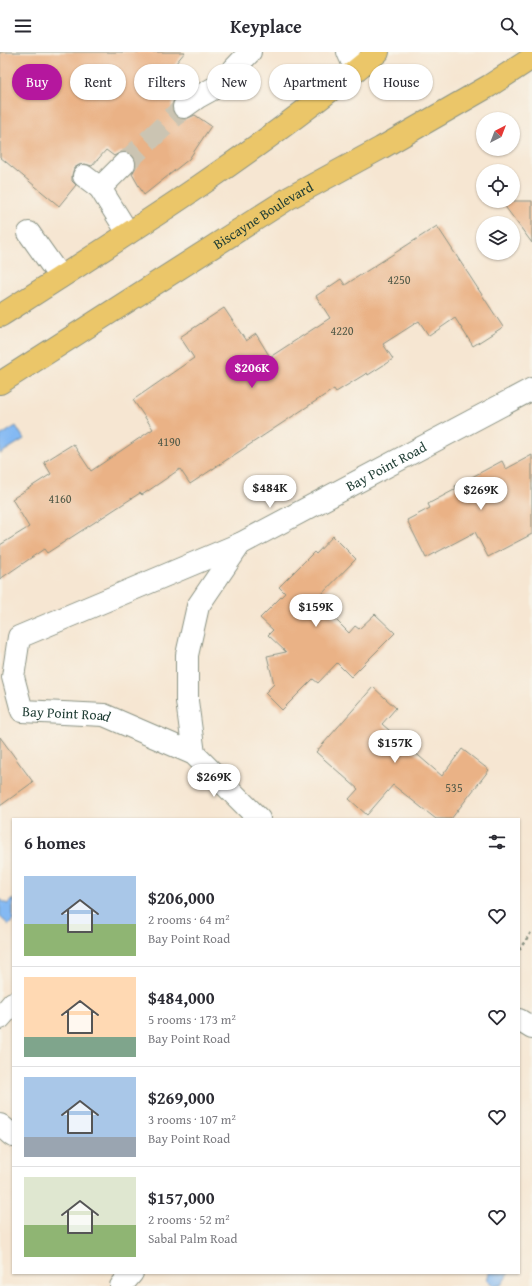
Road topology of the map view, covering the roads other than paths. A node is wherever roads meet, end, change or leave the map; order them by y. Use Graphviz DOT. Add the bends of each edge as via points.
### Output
graph roads {
  1 [pos="250,52"];
  2 [pos="378,52"];
  3 [pos="532,58"];
  4 [pos="352,61"];
  5 [pos="184,107"];
  6 [pos="124,164"];
  7 [pos="29,233"];
  8 [pos="128,233"];
  9 [pos="60,277"];
  10 [pos="0,316"];
  11 [pos="0,383"];
  12 [pos="532,389"];
  13 [pos="240,544"];
  14 [pos="194,754"];
  15 [pos="258,818"];
  16 [pos="12,1003"];
  17 [pos="0,1018"];
  18 [pos="520,1021"];
  19 [pos="532,1028"];
  20 [pos="0,1125"];
  21 [pos="12,1135"];
  22 [pos="131,1274"];
  23 [pos="121,1286"];
  1 -- 5 [label="street" via="218,86"];
  2 -- 4 [label="main road"];
  3 -- 11 [label="main road, Biscayne Boulevard" via="489,86 289,198"];
  4 -- 8 [label="main road" via="294,120"];
  6 -- 8 [label="street" via="92,182"];
  7 -- 9 [label="street"];
  8 -- 9 [label="main road"];
  9 -- 10 [label="main road"];
  12 -- 13 [label="street, Bay Point Road"];
  13 -- 14 [label="street, Bay Point Road" via="198,606 187,655 187,701"];
  13 -- 14 [label="street, Bay Point Road" via="19,637 13,677 22,711 104,715"];
  14 -- 15 [label="street"];
  16 -- 17 [label="street"];
  18 -- 19 [label="street"];
  20 -- 21 [label="street"];
  22 -- 23 [label="street"];
}
